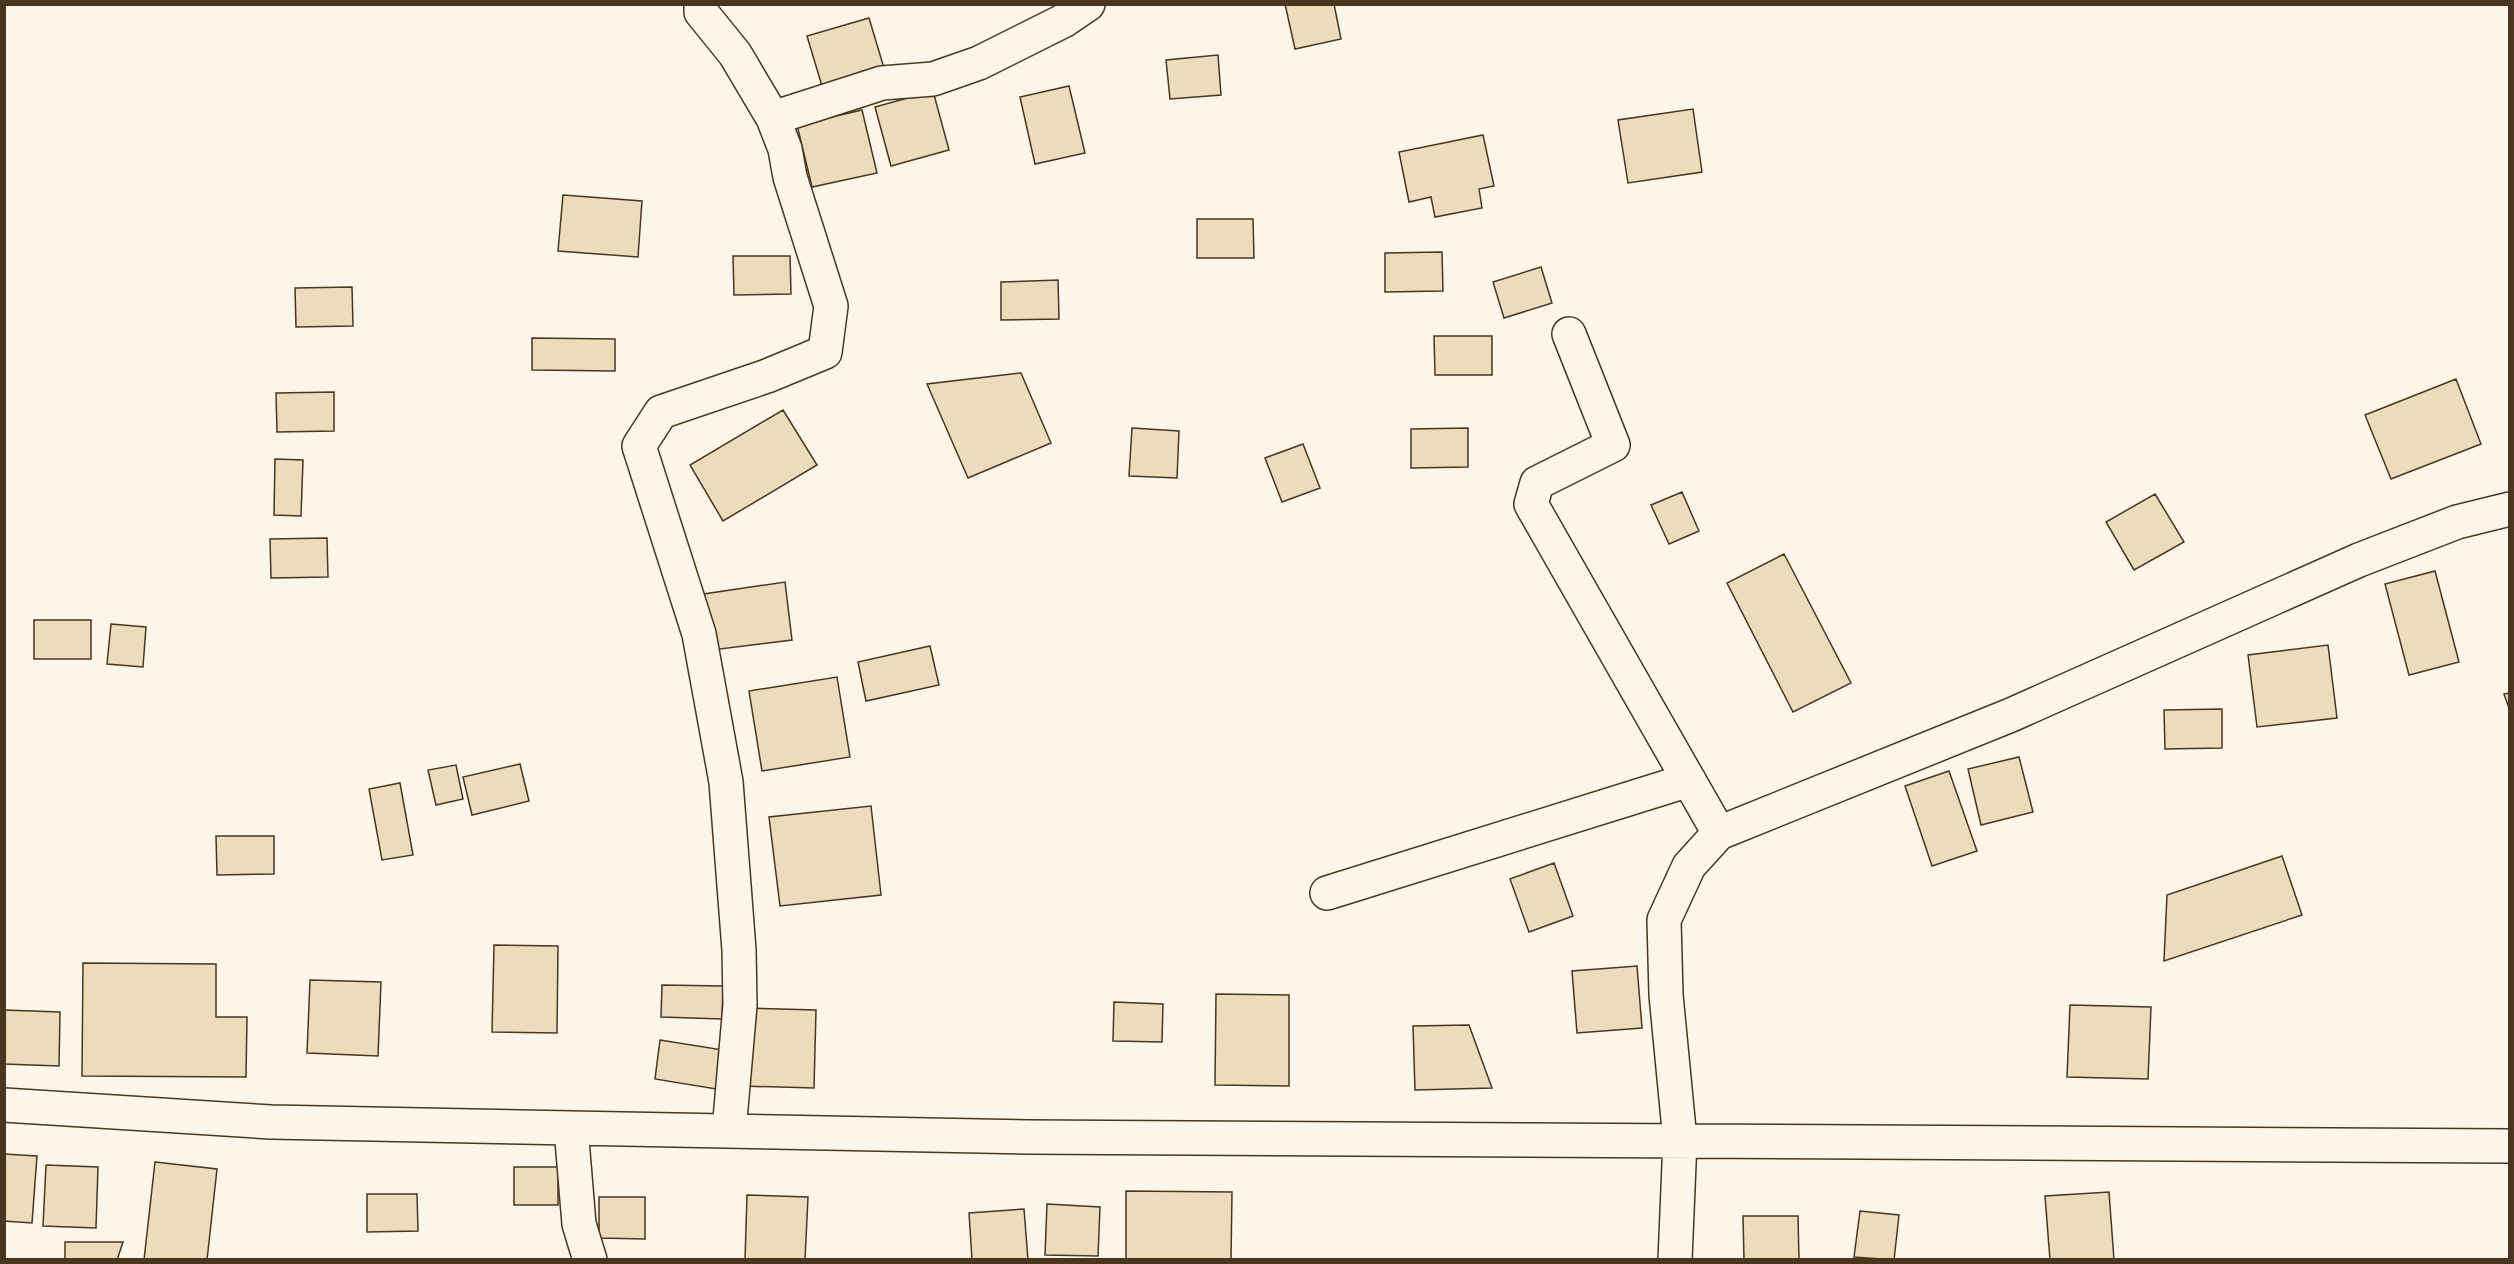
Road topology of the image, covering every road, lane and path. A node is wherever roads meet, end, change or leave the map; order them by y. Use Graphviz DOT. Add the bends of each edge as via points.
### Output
graph roads {
  1 [pos="701,4"];
  2 [pos="1088,4"];
  3 [pos="773,118"];
  4 [pos="1569,334"];
  5 [pos="2510,509"];
  6 [pos="1689,780"];
  7 [pos="1719,833"];
  8 [pos="1327,893"];
  9 [pos="4,1105"];
  10 [pos="571,1128"];
  11 [pos="729,1131"];
  12 [pos="1680,1140"];
  13 [pos="2510,1146"];
  14 [pos="590,1260"];
  15 [pos="1675,1260"];
  1 -- 3 [label="street" via="701,12 735,54"];
  2 -- 3 [label="street" via="1063,21 979,63 933,79 882,83"];
  3 -- 11 [label="street" via="831,306 825,352 661,412 639,446 699,634 726,782 740,1005"];
  4 -- 6 [label="street" via="1613,445 1537,483 1531,504"];
  5 -- 7 [label="street" via="2457,522 2359,560 2012,715"];
  6 -- 7 [label="street"];
  6 -- 8 [label="street"];
  7 -- 12 [label="street" via="1689,866 1664,920 1666,995"];
  9 -- 10 [label="street" via="271,1122"];
  10 -- 11 [label="street"];
  10 -- 14 [label="street" via="579,1224"];
  11 -- 12 [label="street" via="1028,1137"];
  12 -- 13 [label="street"];
  12 -- 15 [label="street"];
}
